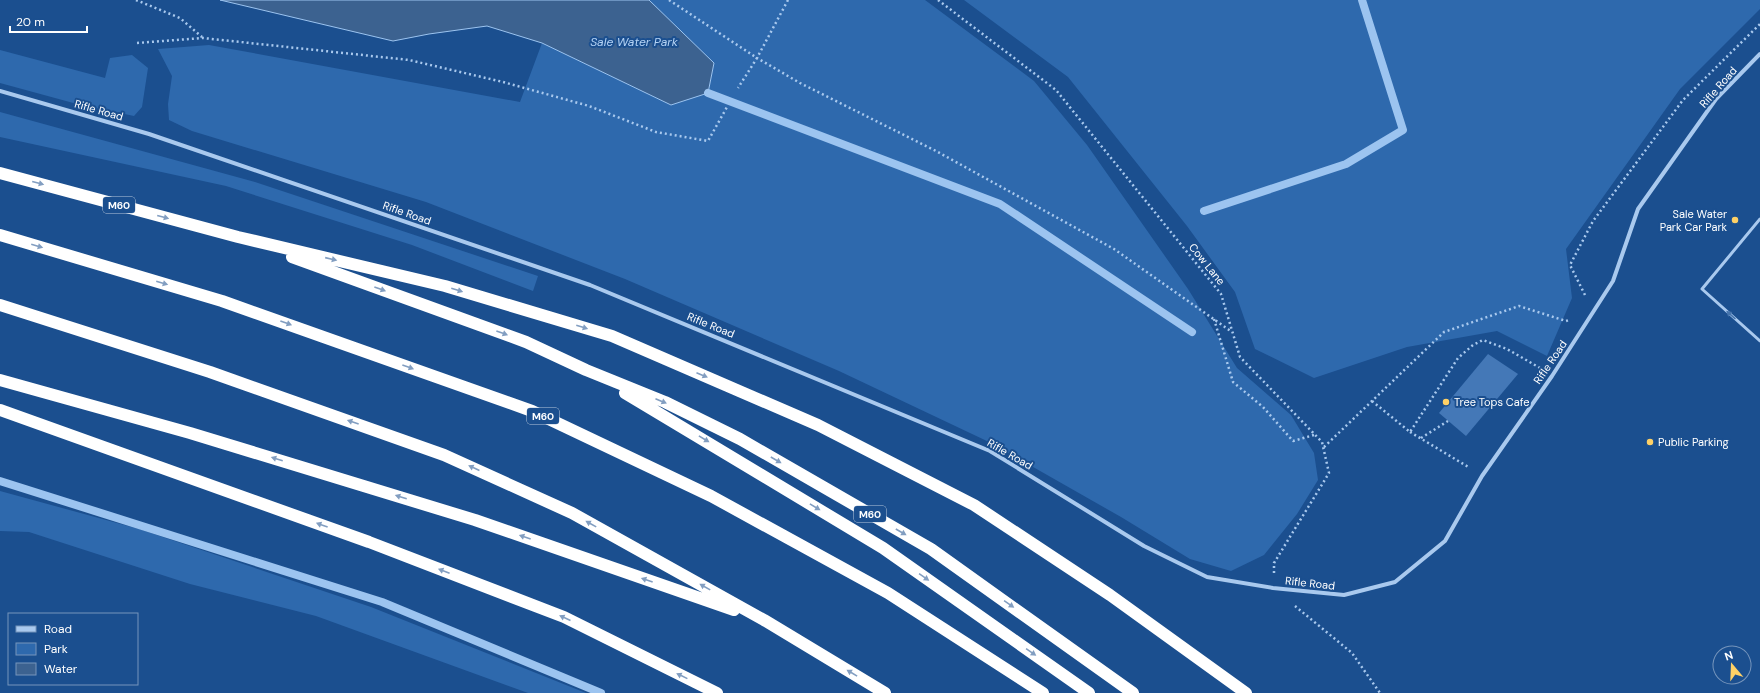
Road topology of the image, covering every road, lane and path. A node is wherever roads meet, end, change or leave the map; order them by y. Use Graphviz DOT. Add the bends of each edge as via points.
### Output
graph roads {
  1 [pos="136,0"];
  2 [pos="669,0"];
  3 [pos="788,0"];
  4 [pos="938,0"];
  5 [pos="1760,24"];
  6 [pos="203,38"];
  7 [pos="137,44"];
  8 [pos="1760,54"];
  9 [pos="757,58"];
  10 [pos="738,88"];
  11 [pos="0,91"];
  12 [pos="727,107"];
  13 [pos="0,173"];
  14 [pos="1760,219"];
  15 [pos="0,235"];
  16 [pos="238,237"];
  17 [pos="0,306"];
  18 [pos="1594,312"];
  19 [pos="1214,319"];
  20 [pos="1232,332"];
  21 [pos="1760,341"];
  22 [pos="586,370"];
  23 [pos="1552,376"];
  24 [pos="0,380"];
  25 [pos="1372,401"];
  26 [pos="0,410"];
  27 [pos="1448,421"];
  28 [pos="1410,432"];
  29 [pos="1314,434"];
  30 [pos="1421,438"];
  31 [pos="1324,447"];
  32 [pos="1482,476"];
  33 [pos="1273,588"];
  34 [pos="764,620"];
  35 [pos="717,693"];
  36 [pos="885,693"];
  37 [pos="1043,693"];
  38 [pos="1089,693"];
  39 [pos="1133,693"];
  40 [pos="1246,693"];
  41 [pos="1380,693"];
  1 -- 6 [label="path" via="180,18"];
  2 -- 9 [label="path"];
  3 -- 9 [label="path"];
  4 -- 20 [label="path, Cow Lane" via="1056,90 1221,294"];
  5 -- 18 [label="path" via="1683,100 1593,221 1570,265"];
  6 -- 7 [label="path"];
  6 -- 12 [label="path" via="409,60 582,104 656,132 708,141"];
  8 -- 18 [label="street, Rifle Road" via="1716,99 1638,208 1613,281"];
  9 -- 10 [label="path"];
  9 -- 19 [label="path" via="800,83 936,151 1114,248"];
  11 -- 33 [label="street, Rifle Road" via="149,134 590,285 990,451 1144,546 1207,577"];
  13 -- 16 [label="highway, M60, one-way"];
  21 -- 14 [label="lane, one-way" via="1702,289"];
  15 -- 37 [label="highway, M60, one-way" via="222,301 532,411 711,496 888,593"];
  16 -- 22 [label="highway, M60, one-way" via="526,342"];
  16 -- 40 [label="highway, M60, one-way" via="445,286 612,336 818,425 974,505 1110,595"];
  34 -- 17 [label="highway, one-way" via="572,513 444,455 210,372"];
  18 -- 23 [label="street, Rifle Road"];
  18 -- 25 [label="path" via="1566,320 1519,306 1444,332"];
  19 -- 20 [label="path"];
  19 -- 29 [label="path" via="1233,382 1263,407 1293,441"];
  20 -- 29 [label="path, Cow Lane" via="1240,357"];
  22 -- 38 [label="highway, M60, one-way" via="883,548"];
  22 -- 39 [label="highway, M60, one-way" via="665,402 740,439 931,549"];
  23 -- 28 [label="path" via="1507,349 1483,340 1458,358"];
  23 -- 32 [label="street, Rifle Road"];
  34 -- 24 [label="highway, one-way" via="475,520 190,433"];
  25 -- 28 [label="path"];
  25 -- 31 [label="path"];
  35 -- 26 [label="highway, one-way" via="564,617 347,534"];
  27 -- 30 [label="path"];
  28 -- 30 [label="path"];
  29 -- 31 [label="path, Cow Lane"];
  30 -- 32 [label="path"];
  31 -- 33 [label="path, Cow Lane" via="1329,473 1274,563"];
  32 -- 33 [label="street, Rifle Road" via="1445,541 1395,582 1344,595"];
  33 -- 41 [label="path" via="1352,653"];
  36 -- 34 [label="highway, one-way"];
}
